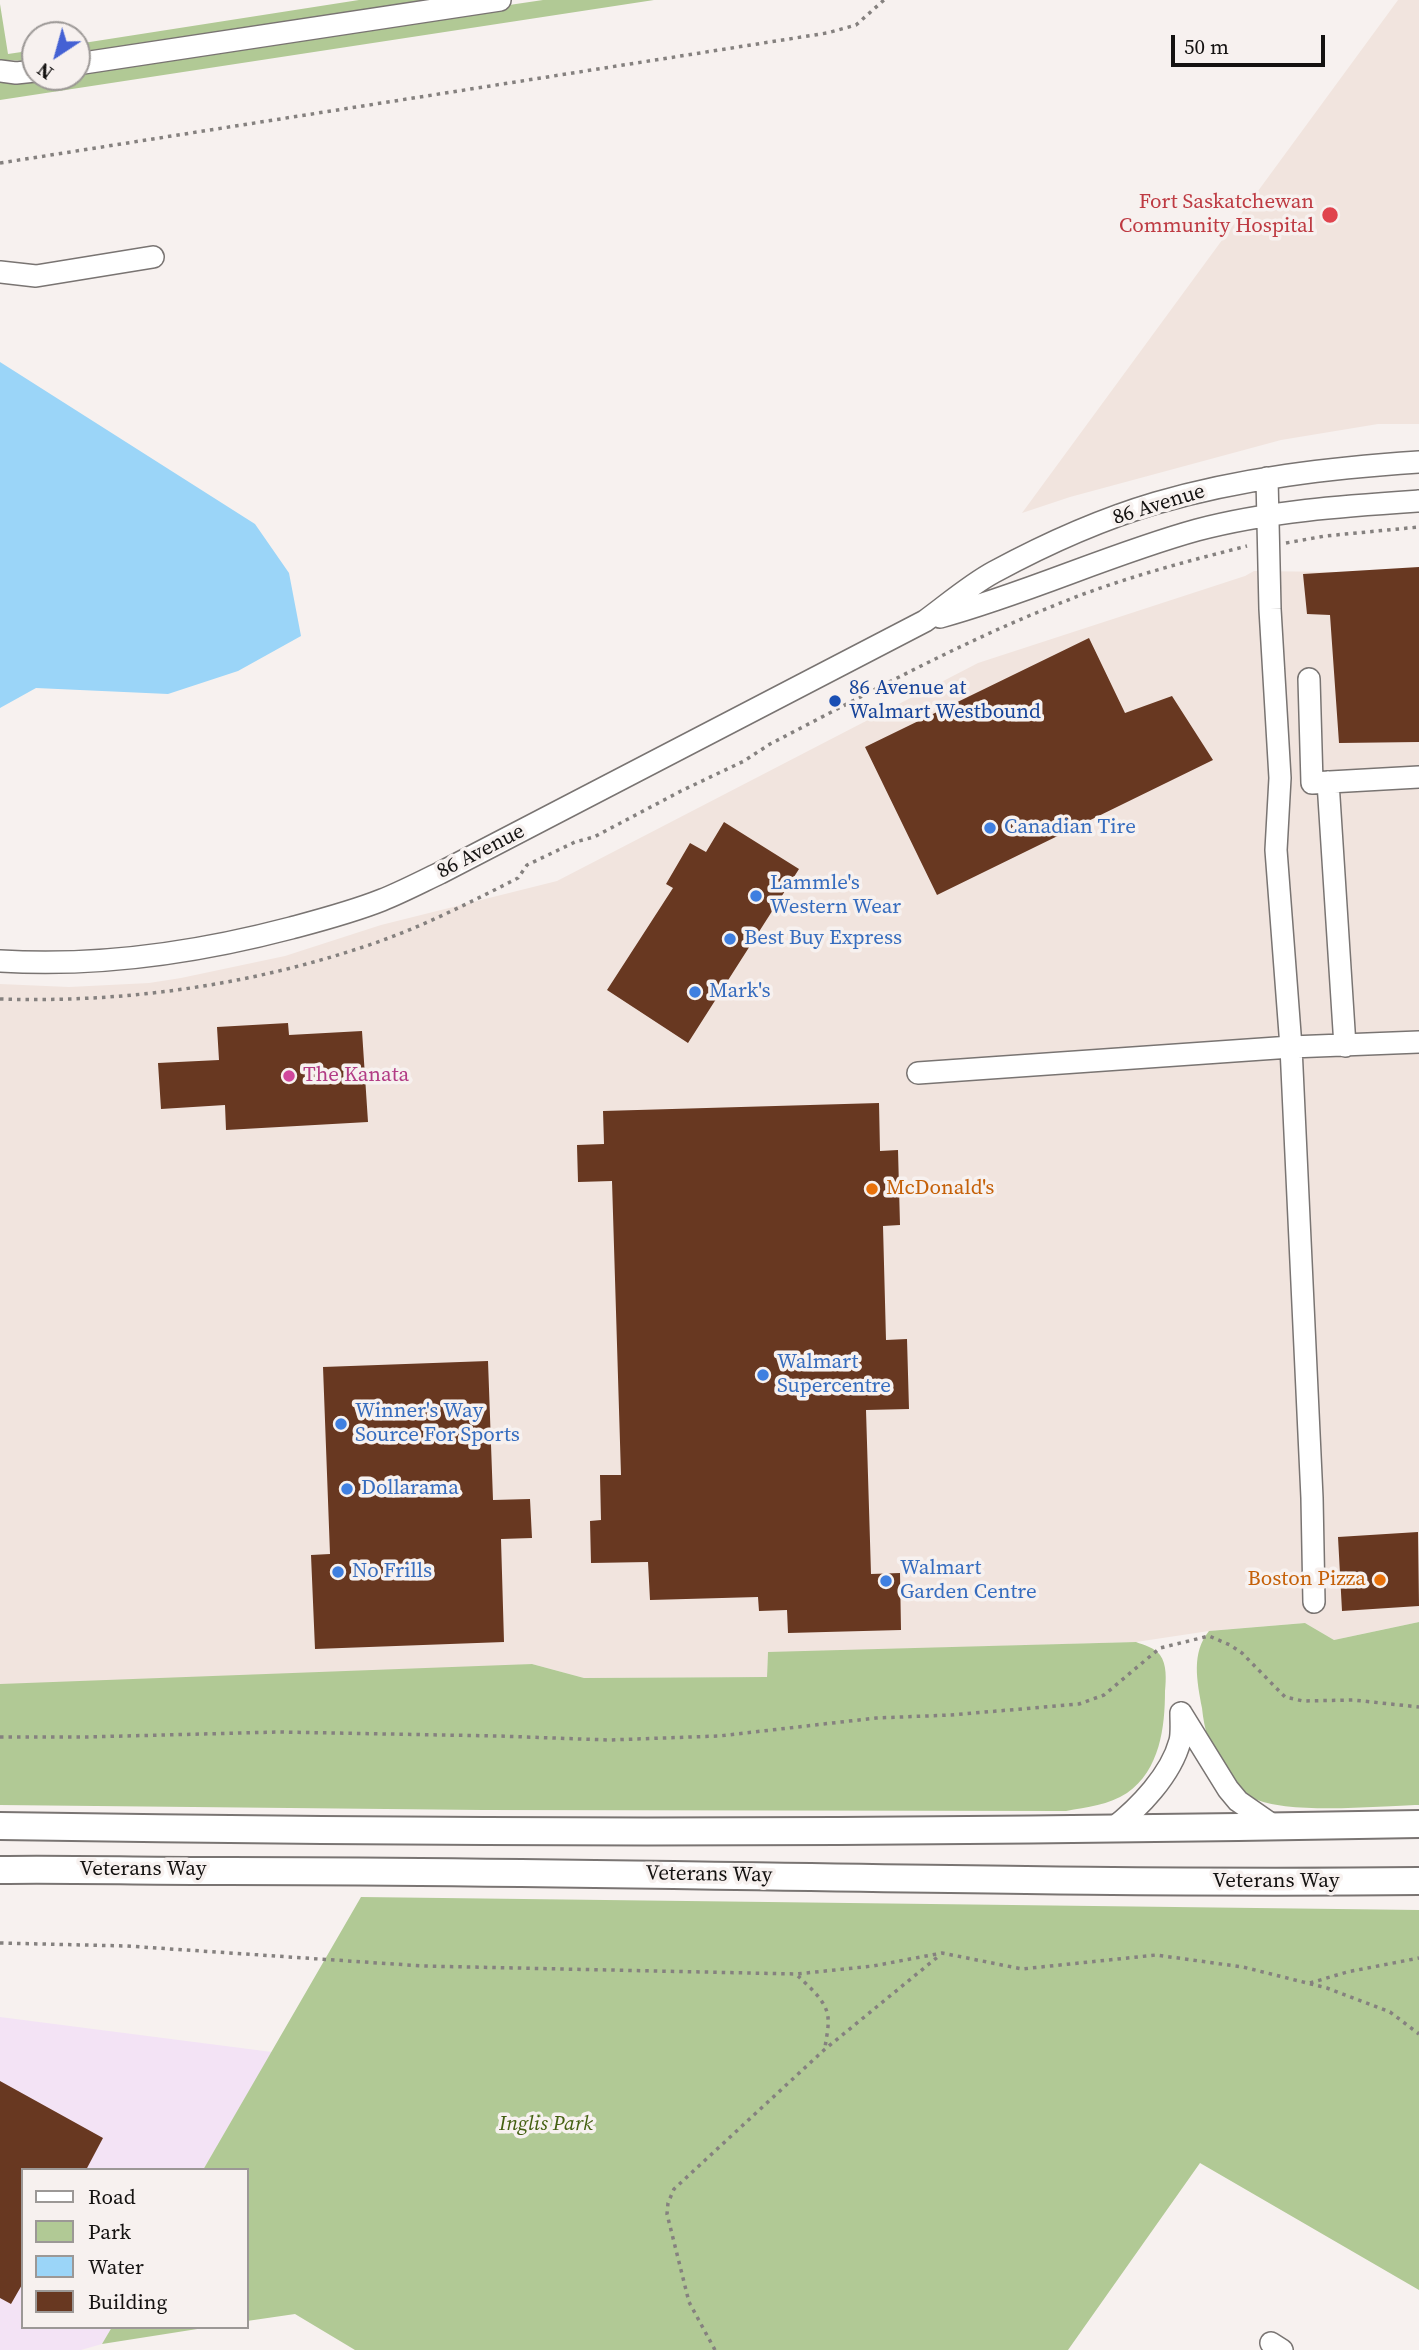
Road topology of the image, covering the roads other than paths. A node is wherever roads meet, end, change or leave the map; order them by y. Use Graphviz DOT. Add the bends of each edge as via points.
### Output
graph roads {
  1 [pos="500,0"];
  2 [pos="91,62"];
  3 [pos="0,71"];
  4 [pos="21,73"];
  5 [pos="153,257"];
  6 [pos="0,272"];
  7 [pos="1419,462"];
  8 [pos="1267,478"];
  9 [pos="1419,501"];
  10 [pos="1269,515"];
  11 [pos="925,621"];
  12 [pos="1309,679"];
  13 [pos="1419,777"];
  14 [pos="1280,778"];
  15 [pos="1320,782"];
  16 [pos="0,961"];
  17 [pos="1419,1042"];
  18 [pos="1345,1046"];
  19 [pos="1292,1047"];
  20 [pos="918,1073"];
  21 [pos="1314,1602"];
  22 [pos="1419,1824"];
  23 [pos="0,1826"];
  24 [pos="1274,1826"];
  25 [pos="1112,1829"];
  26 [pos="1419,1863"];
  27 [pos="0,1870"];
  28 [pos="1419,1881"];
  29 [pos="1313,1882"];
  1 -- 2 [label="street"];
  3 -- 4 [label="street"];
  5 -- 6 [label="street" via="36,276"];
  7 -- 8 [label="street, 86 Avenue"];
  8 -- 10 [label="street"];
  8 -- 11 [label="street, 86 Avenue" via="1199,491 1101,522 992,573"];
  9 -- 10 [label="street, 86 Avenue"];
  10 -- 11 [label="street, 86 Avenue" via="1154,543 989,604"];
  10 -- 14 [label="street"];
  11 -- 16 [label="street, 86 Avenue" via="382,900 211,947 74,962"];
  12 -- 15 [label="street"];
  13 -- 15 [label="street"];
  14 -- 15 [label="street"];
  14 -- 19 [label="street" via="1276,850"];
  15 -- 18 [label="street"];
  17 -- 18 [label="street"];
  18 -- 19 [label="street"];
  19 -- 20 [label="street"];
  19 -- 21 [label="street"];
  22 -- 24 [label="main road, Veterans Way"];
  23 -- 25 [label="main road, Veterans Way" via="289,1831"];
  24 -- 25 [label="main road, Veterans Way"];
  24 -- 25 [label="street" via="1228,1789 1181,1713 1180,1741 1168,1767 1146,1800"];
  26 -- 29 [label="main road" via="1352,1867"];
  27 -- 29 [label="main road, Veterans Way" via="475,1870"];
  28 -- 29 [label="main road, Veterans Way"];
}
